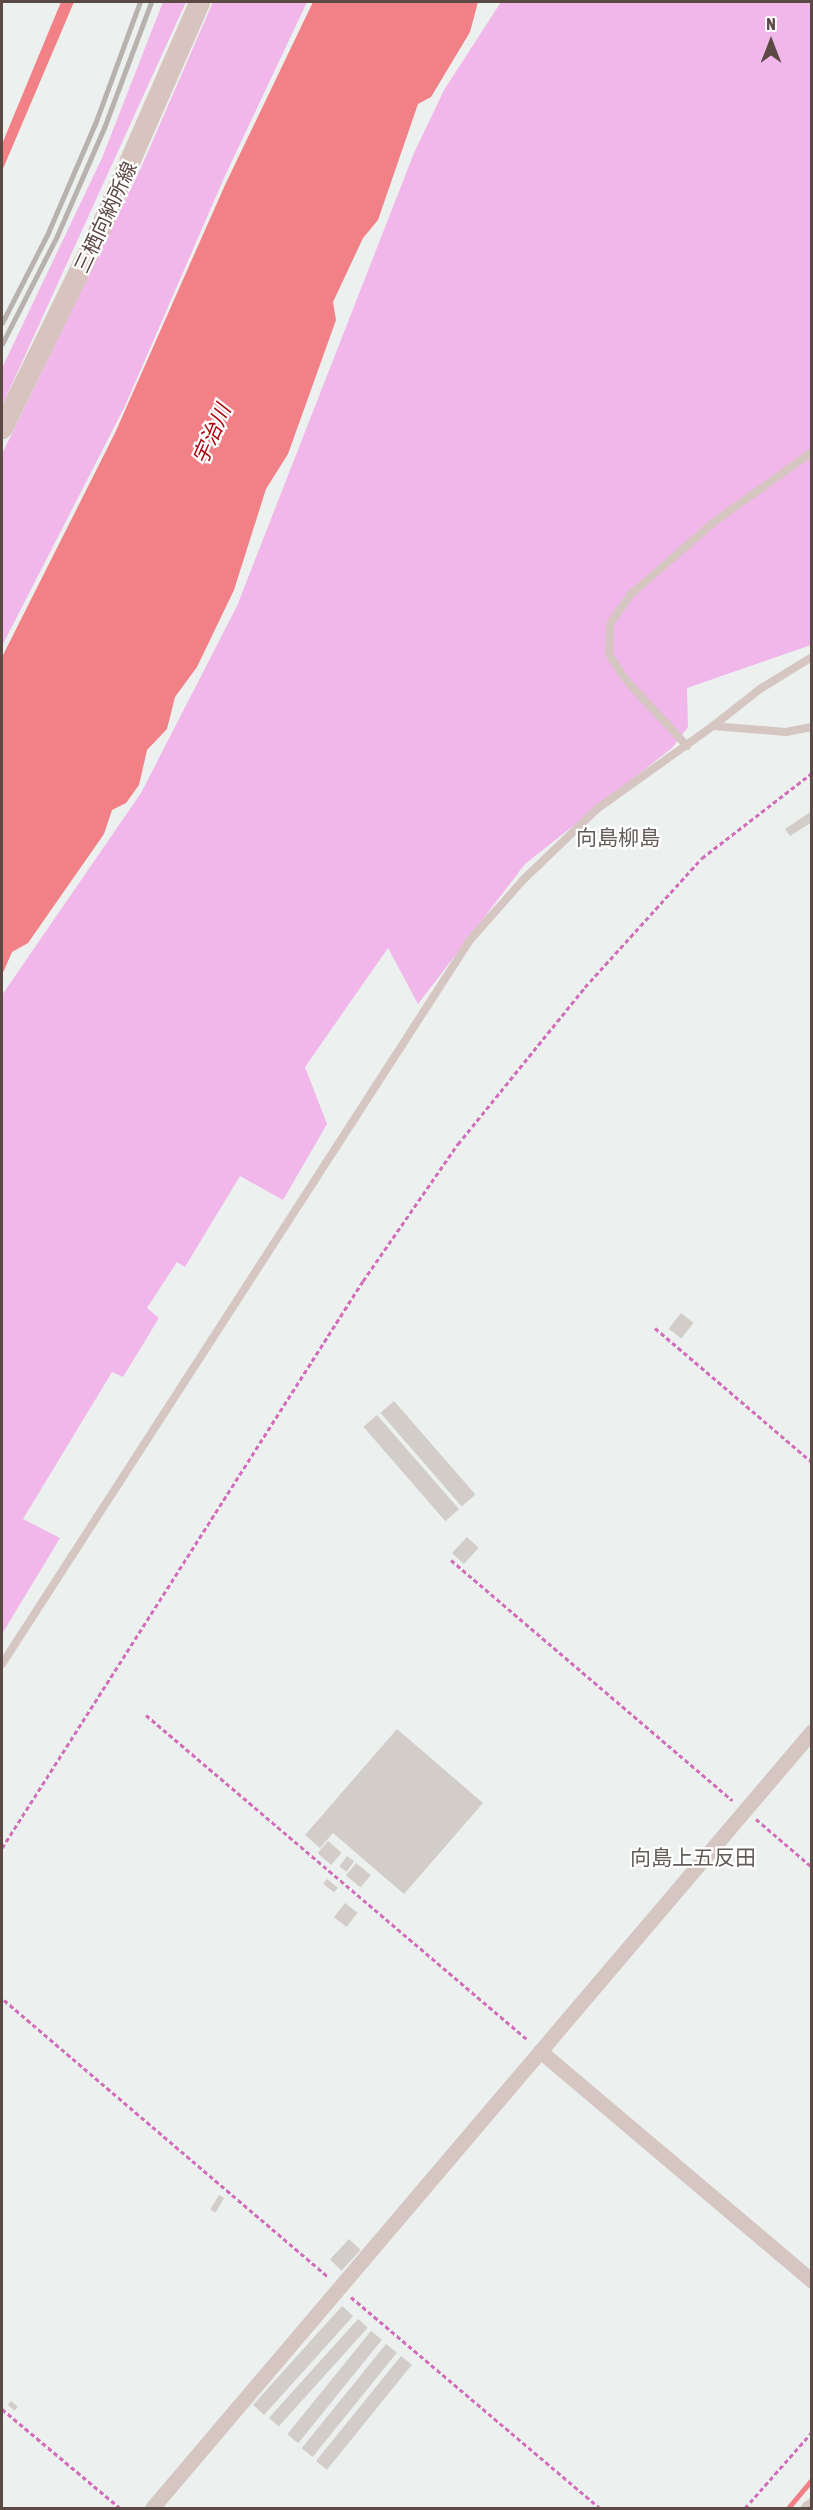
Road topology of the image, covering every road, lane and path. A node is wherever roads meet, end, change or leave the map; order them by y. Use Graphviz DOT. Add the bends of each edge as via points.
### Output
graph roads {
  1 [pos="199,2"];
  2 [pos="2,428"];
  3 [pos="812,452"];
  4 [pos="812,657"];
  5 [pos="713,726"];
  6 [pos="812,727"];
  7 [pos="687,746"];
  8 [pos="812,773"];
  9 [pos="655,1328"];
  10 [pos="812,1462"];
  11 [pos="451,1560"];
  12 [pos="2,1664"];
  13 [pos="146,1716"];
  14 [pos="812,1731"];
  15 [pos="745,1810"];
  16 [pos="2,1848"];
  17 [pos="812,1867"];
  18 [pos="4,2000"];
  19 [pos="540,2051"];
  20 [pos="812,2281"];
  21 [pos="340,2287"];
  22 [pos="2,2409"];
  23 [pos="812,2432"];
  24 [pos="812,2505"];
  25 [pos="120,2508"];
  26 [pos="152,2508"];
  27 [pos="600,2508"];
  28 [pos="745,2508"];
  29 [pos="808,2508"];
  1 -- 2 [label="main road, 三栖向納所線" via="105,217"];
  3 -- 7 [label="lane" via="714,522 630,595 610,624 609,654 614,662"];
  4 -- 5 [label="lane" via="760,689"];
  5 -- 6 [label="lane" via="786,732"];
  5 -- 7 [label="lane"];
  7 -- 12 [label="lane" via="597,809 470,940"];
  8 -- 16 [label="path" via="702,858 585,987 458,1144 363,1281"];
  9 -- 10 [label="path"];
  11 -- 15 [label="path"];
  13 -- 19 [label="path"];
  14 -- 15 [label="street"];
  15 -- 17 [label="path"];
  15 -- 19 [label="street"];
  18 -- 21 [label="path"];
  19 -- 20 [label="street"];
  19 -- 21 [label="street"];
  21 -- 26 [label="street"];
  21 -- 27 [label="path"];
  22 -- 25 [label="path"];
  23 -- 28 [label="path"];
  24 -- 29 [label="street"];
}
